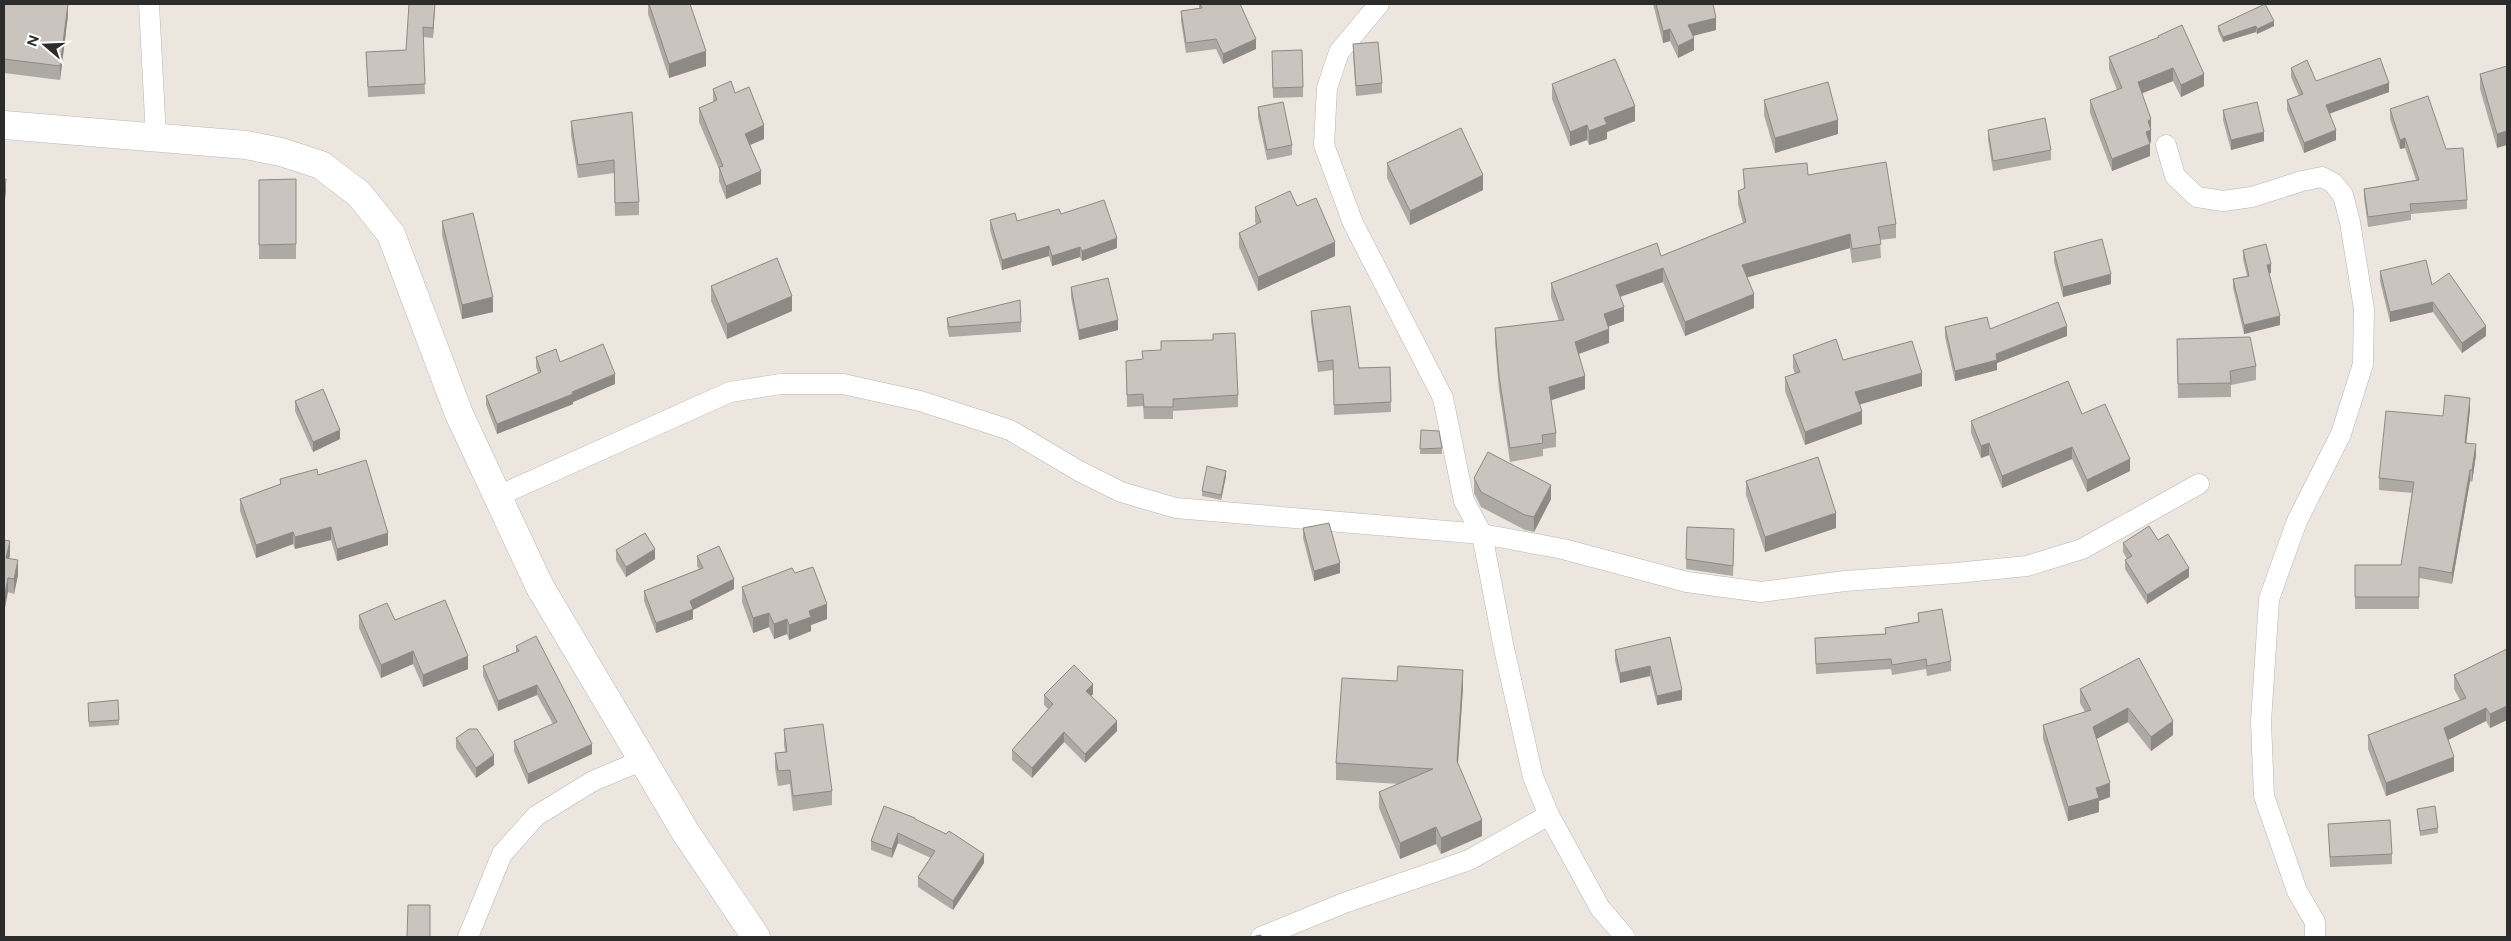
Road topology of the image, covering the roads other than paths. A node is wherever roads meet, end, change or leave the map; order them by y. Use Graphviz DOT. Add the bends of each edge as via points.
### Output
graph roads {
  1 [pos="149,4"];
  2 [pos="1379,4"];
  3 [pos="4,125"];
  4 [pos="156,138"];
  5 [pos="2166,145"];
  6 [pos="2200,484"];
  7 [pos="498,496"];
  8 [pos="1482,534"];
  9 [pos="642,760"];
  10 [pos="1550,815"];
  11 [pos="468,937"];
  12 [pos="756,937"];
  13 [pos="1261,937"];
  14 [pos="1624,937"];
  15 [pos="2316,937"];
  1 -- 4 [label="street"];
  2 -- 8 [label="street" via="1339,52 1327,88 1324,145 1352,223 1444,398 1464,501"];
  3 -- 4 [label="main road"];
  4 -- 7 [label="main road" via="246,145 281,152 321,165 359,194 391,234 459,414"];
  5 -- 15 [label="street" via="2175,176 2197,197 2223,201 2252,197 2322,177 2334,183 2343,195 2350,222 2364,310 2363,364 2341,434 2297,521 2269,599 2261,722 2264,796 2297,890 2315,922"];
  6 -- 8 [label="street" via="2082,548 2026,566 1845,580 1761,592 1687,582 1562,549"];
  7 -- 8 [label="street" via="730,392 781,384 843,384 920,401 1010,430 1078,471 1121,492 1176,508"];
  7 -- 9 [label="main road" via="540,587"];
  8 -- 10 [label="street" via="1533,777"];
  9 -- 11 [label="street" via="593,782 536,816 502,854"];
  9 -- 12 [label="main road" via="686,833"];
  10 -- 13 [label="street" via="1469,860 1344,903"];
  10 -- 14 [label="street" via="1600,908"];
}
